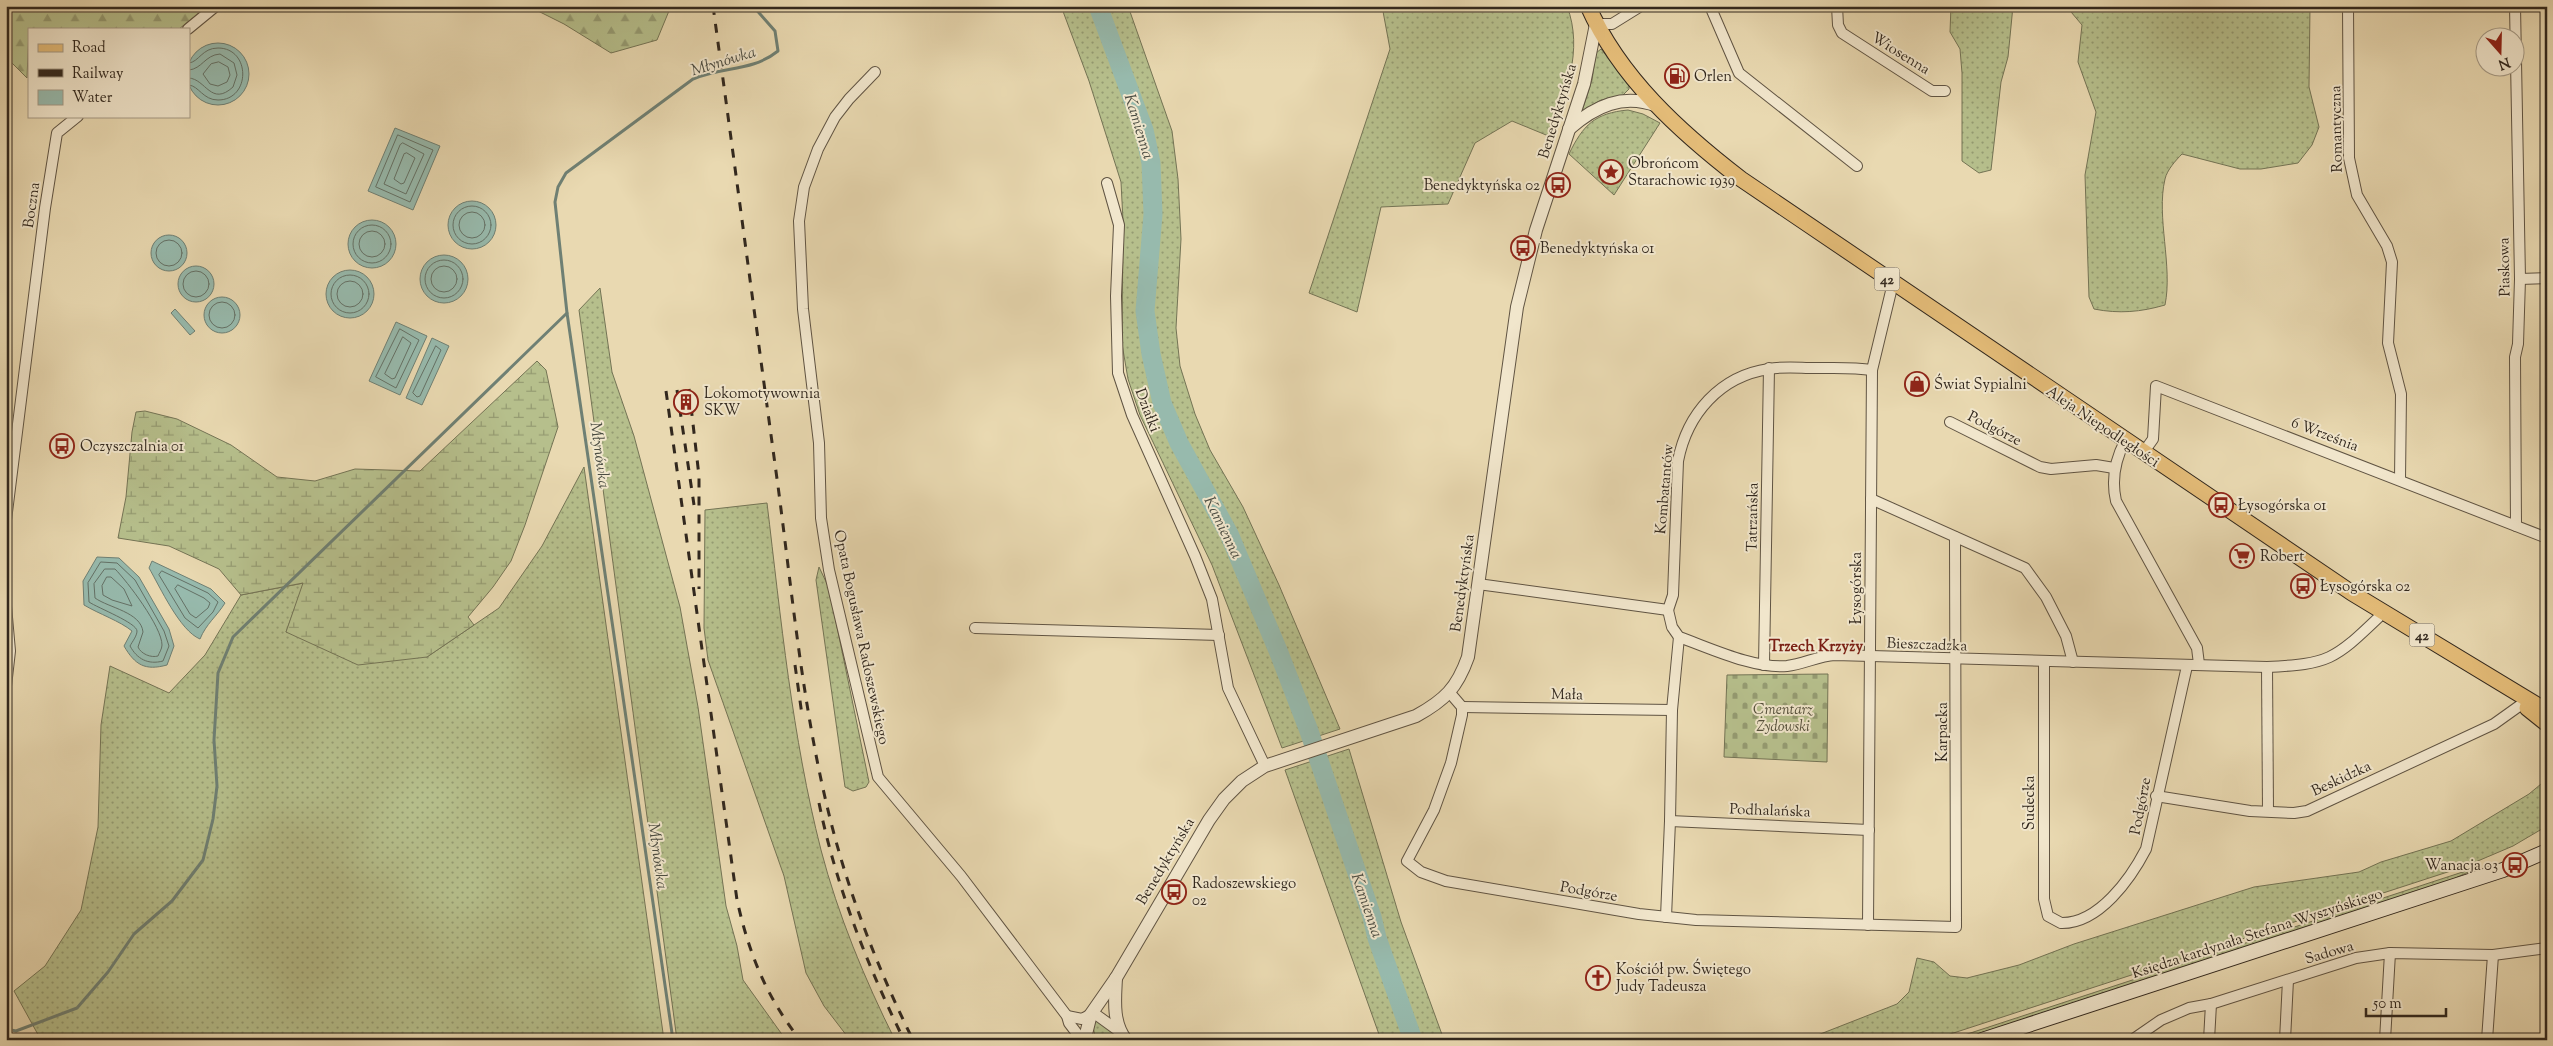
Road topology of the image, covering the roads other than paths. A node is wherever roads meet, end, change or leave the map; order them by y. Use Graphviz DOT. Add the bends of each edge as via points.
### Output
graph roads {
  1 [pos="216,6"];
  2 [pos="1588,6"];
  3 [pos="1641,6"];
  4 [pos="1710,6"];
  5 [pos="1837,6"];
  6 [pos="2348,6"];
  7 [pos="2515,6"];
  8 [pos="1596,24"];
  9 [pos="189,28"];
  10 [pos="874,72"];
  11 [pos="1945,91"];
  12 [pos="1657,106"];
  13 [pos="76,118"];
  14 [pos="1569,129"];
  15 [pos="1856,166"];
  16 [pos="1107,183"];
  17 [pos="2547,278"];
  18 [pos="2520,279"];
  19 [pos="1893,283"];
  20 [pos="1769,368"];
  21 [pos="1872,370"];
  22 [pos="1950,422"];
  23 [pos="2125,441"];
  24 [pos="2143,453"];
  25 [pos="2114,468"];
  26 [pos="2400,479"];
  27 [pos="1871,499"];
  28 [pos="6,520"];
  29 [pos="2516,526"];
  30 [pos="1955,537"];
  31 [pos="2547,538"];
  32 [pos="1478,584"];
  33 [pos="6,606"];
  34 [pos="1668,610"];
  35 [pos="2382,611"];
  36 [pos="978,628"];
  37 [pos="1219,635"];
  38 [pos="1679,637"];
  39 [pos="1871,656"];
  40 [pos="1957,660"];
  41 [pos="2044,662"];
  42 [pos="2072,662"];
  43 [pos="2199,664"];
  44 [pos="1764,665"];
  45 [pos="2186,666"];
  46 [pos="2267,667"];
  47 [pos="2492,677"];
  48 [pos="6,686"];
  49 [pos="1450,692"];
  50 [pos="2522,704"];
  51 [pos="1462,707"];
  52 [pos="1672,710"];
  53 [pos="2547,711"];
  54 [pos="2547,724"];
  55 [pos="1265,766"];
  56 [pos="2156,796"];
  57 [pos="2268,810"];
  58 [pos="1670,821"];
  59 [pos="1869,830"];
  60 [pos="2545,850"];
  61 [pos="1666,917"];
  62 [pos="2074,921"];
  63 [pos="1868,925"];
  64 [pos="1956,926"];
  65 [pos="2547,948"];
  66 [pos="2390,953"];
  67 [pos="2493,954"];
  68 [pos="1116,978"];
  69 [pos="2288,980"];
  70 [pos="2211,1004"];
  71 [pos="1091,1014"];
  72 [pos="1067,1016"];
  73 [pos="1123,1036"];
  74 [pos="1082,1040"];
  75 [pos="1088,1040"];
  76 [pos="1982,1040"];
  77 [pos="2132,1040"];
  78 [pos="2208,1040"];
  79 [pos="2285,1040"];
  80 [pos="2385,1040"];
  81 [pos="2486,1040"];
  1 -- 9 [label="street"];
  2 -- 8 [label="main road, 42"];
  3 -- 8 [label="street" via="1612,24"];
  4 -- 15 [label="street" via="1739,73"];
  5 -- 11 [label="street, Wiosenna" via="1842,33 1932,91"];
  6 -- 26 [label="street, Romantyczna" via="2349,158 2357,195 2387,246 2392,262 2388,343 2401,394"];
  7 -- 18 [label="street, Piaskowa"];
  8 -- 12 [label="main road, Aleja Niepodległości / 42" via="1620,61"];
  8 -- 14 [label="street, Benedyktyńska" via="1588,70"];
  10 -- 72 [label="street, Opata Bogusława Radoszewskiego" via="849,98 818,149 804,187 799,221 804,309 820,443 821,518 829,570 878,777 961,876"];
  12 -- 14 [label="street" via="1641,100 1607,104"];
  12 -- 19 [label="main road, Aleja Niepodległości / 42" via="1741,179"];
  13 -- 28 [label="street, Boczna" via="57,133"];
  14 -- 32 [label="street, Benedyktyńska" via="1536,230 1517,307"];
  16 -- 37 [label="street, Działki" via="1119,225 1116,296 1118,373 1132,415 1202,573 1212,599"];
  17 -- 18 [label="street"];
  18 -- 29 [label="street, Piaskowa" via="2515,357"];
  19 -- 21 [label="street, Łysogórska"];
  19 -- 23 [label="main road, Aleja Niepodległości / 42"];
  20 -- 21 [label="street, Kombatantów"];
  20 -- 34 [label="street, Kombatantów" via="1722,388 1705,404 1682,439 1678,461 1673,595"];
  20 -- 44 [label="street, Tatrzańska"];
  21 -- 27 [label="street, Łysogórska"];
  22 -- 25 [label="street, Podgórze" via="2040,468 2096,465"];
  23 -- 24 [label="main road, Aleja Niepodległości / 42"];
  23 -- 25 [label="street"];
  24 -- 26 [label="street, 6 Września" via="2153,439 2156,386"];
  24 -- 35 [label="main road, Aleja Niepodległości / 42"];
  25 -- 43 [label="street" via="2116,501 2196,648"];
  26 -- 29 [label="street, 6 Września"];
  27 -- 30 [label="street"];
  27 -- 39 [label="street, Łysogórska"];
  29 -- 31 [label="street, 6 Września"];
  30 -- 40 [label="street, Karpacka"];
  30 -- 42 [label="street" via="2025,568 2046,597 2066,636"];
  32 -- 34 [label="street"];
  32 -- 49 [label="street, Benedyktyńska" via="1468,657"];
  33 -- 48 [label="street" via="10,651"];
  34 -- 38 [label="street" via="1672,627"];
  35 -- 46 [label="street, Bieszczadzka" via="2337,655 2308,665"];
  35 -- 47 [label="main road, Aleja Niepodległości / 42"];
  36 -- 37 [label="street"];
  37 -- 55 [label="street, Działki" via="1228,688"];
  38 -- 44 [label="street, Bieszczadzka"];
  38 -- 52 [label="street"];
  39 -- 40 [label="street, Bieszczadzka"];
  39 -- 44 [label="street, Bieszczadzka" via="1823,656 1801,664"];
  39 -- 59 [label="street, Łysogórska"];
  40 -- 41 [label="street, Bieszczadzka"];
  40 -- 64 [label="street, Karpacka"];
  41 -- 42 [label="street, Bieszczadzka"];
  41 -- 62 [label="street, Sudecka" via="2044,908 2054,920"];
  42 -- 45 [label="street, Bieszczadzka"];
  43 -- 45 [label="street, Bieszczadzka"];
  43 -- 46 [label="street, Bieszczadzka"];
  45 -- 56 [label="street, Podgórze"];
  46 -- 57 [label="street"];
  47 -- 50 [label="main road, Aleja Niepodległości / 42"];
  47 -- 53 [label="main road, Aleja Niepodległości / 42"];
  49 -- 51 [label="street"];
  49 -- 55 [label="street, Benedyktyńska" via="1435,706 1416,716"];
  50 -- 54 [label="main road, Aleja Niepodległości / 42"];
  50 -- 57 [label="street, Beskidzka" via="2494,724 2307,811"];
  51 -- 52 [label="street, Mała"];
  51 -- 61 [label="street, Podgórze" via="1451,763 1434,810 1407,861 1421,872 1446,881"];
  52 -- 58 [label="street"];
  55 -- 68 [label="street, Benedyktyńska" via="1242,781 1209,820"];
  56 -- 57 [label="street, Beskidzka" via="2250,811"];
  56 -- 62 [label="street, Podgórze" via="2146,849 2136,868 2106,902"];
  58 -- 59 [label="street, Podhalańska"];
  58 -- 61 [label="street"];
  59 -- 63 [label="street, Łysogórska"];
  60 -- 76 [label="main road, Księdza kardynała Stefana Wyszyńskiego" via="2503,870"];
  61 -- 63 [label="street, Podgórze"];
  63 -- 64 [label="street, Podgórze"];
  65 -- 67 [label="street, Sadowa"];
  66 -- 67 [label="street, Sadowa"];
  66 -- 69 [label="street, Sadowa" via="2356,958"];
  66 -- 80 [label="street"];
  67 -- 81 [label="street"];
  68 -- 71 [label="street, Benedyktyńska"];
  68 -- 73 [label="street, Benedyktyńska" via="1114,1007"];
  69 -- 70 [label="street, Sadowa"];
  69 -- 79 [label="street"];
  70 -- 77 [label="street, Sadowa" via="2189,1008 2161,1020"];
  70 -- 78 [label="street"];
  71 -- 72 [label="street" via="1082,1019"];
  71 -- 73 [label="street"];
  71 -- 75 [label="street, Benedyktyńska" via="1086,1034"];
  72 -- 74 [label="street, Opata Bogusława Radoszewskiego"];
}
